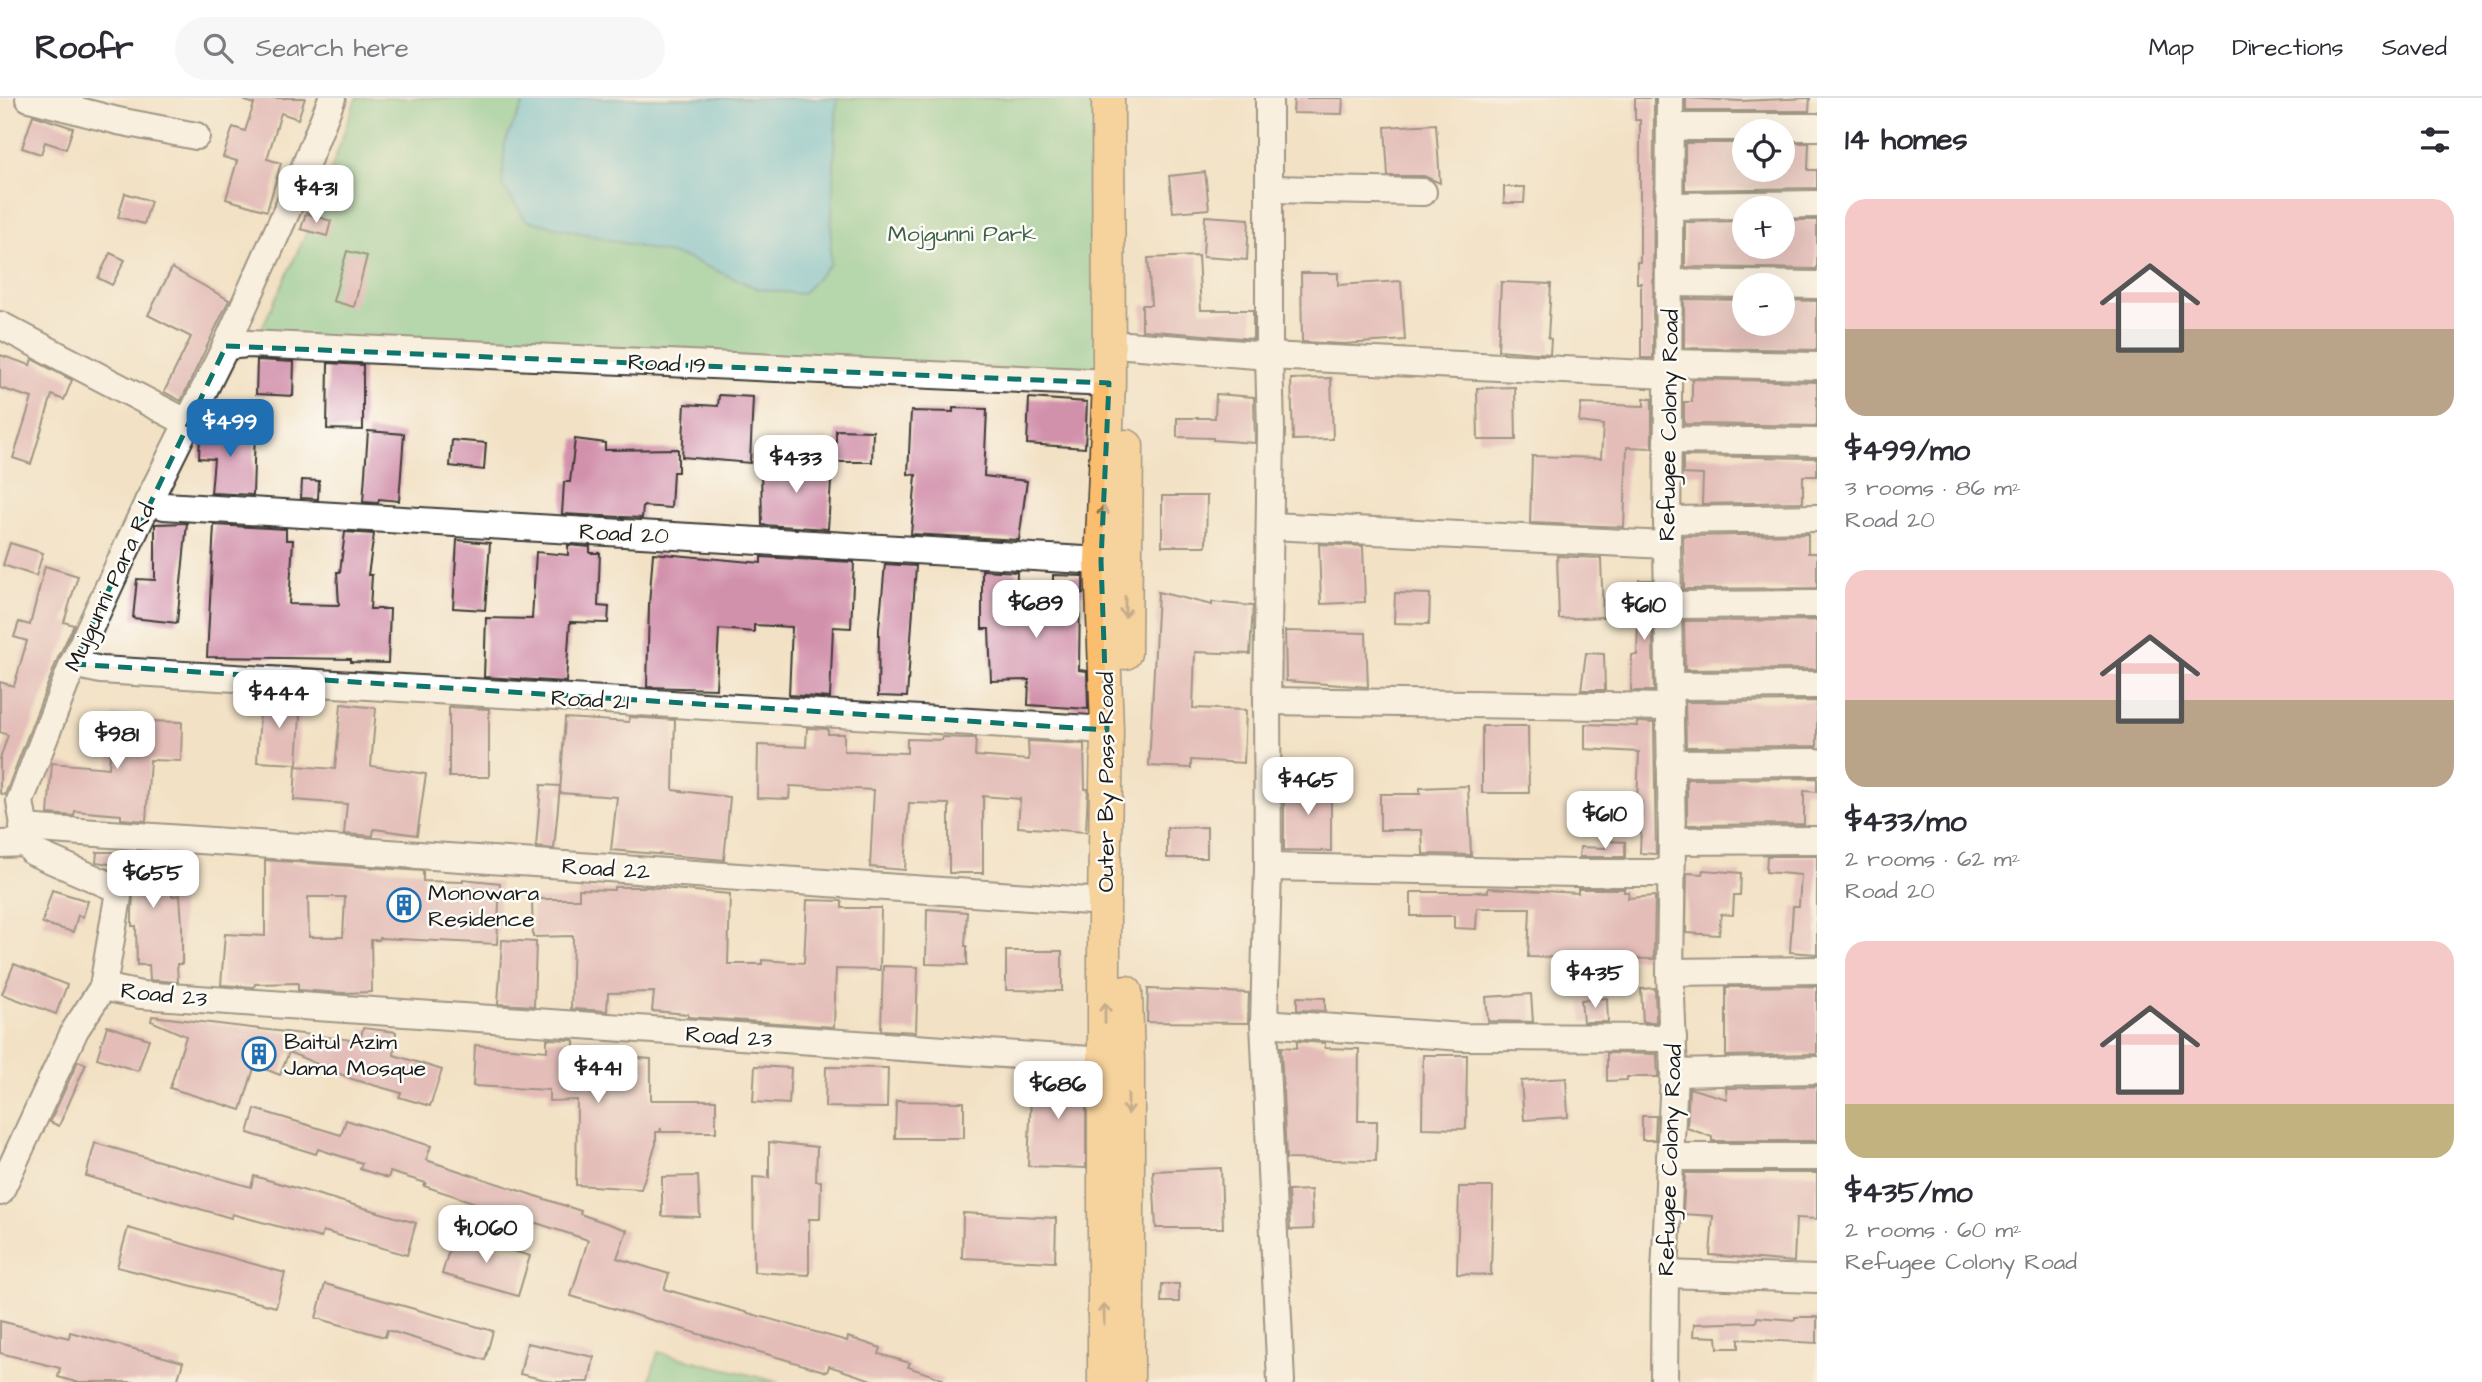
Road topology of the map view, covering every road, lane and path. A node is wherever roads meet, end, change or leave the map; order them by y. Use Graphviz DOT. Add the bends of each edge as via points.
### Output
graph roads {
  1 [pos="29,98"];
  2 [pos="332,98"];
  3 [pos="1108,98"];
  4 [pos="1128,98"];
  5 [pos="1269,98"];
  6 [pos="1670,98"];
  7 [pos="1670,127"];
  8 [pos="1817,127"];
  9 [pos="196,136"];
  10 [pos="1269,188"];
  11 [pos="1423,192"];
  12 [pos="1817,204"];
  13 [pos="1668,206"];
  14 [pos="1669,283"];
  15 [pos="1817,285"];
  16 [pos="0,325"];
  17 [pos="1127,345"];
  18 [pos="226,346"];
  19 [pos="1269,356"];
  20 [pos="1817,366"];
  21 [pos="1668,369"];
  22 [pos="1109,383"];
  23 [pos="188,423"];
  24 [pos="1667,440"];
  25 [pos="1817,442"];
  26 [pos="148,502"];
  27 [pos="1817,518"];
  28 [pos="1270,526"];
  29 [pos="1667,532"];
  30 [pos="1101,561"];
  31 [pos="1817,604"];
  32 [pos="1667,605"];
  33 [pos="73,664"];
  34 [pos="1817,685"];
  35 [pos="1670,696"];
  36 [pos="1267,701"];
  37 [pos="1107,730"];
  38 [pos="1817,762"];
  39 [pos="1670,763"];
  40 [pos="25,836"];
  41 [pos="1817,840"];
  42 [pos="1672,841"];
  43 [pos="0,844"];
  44 [pos="1268,867"];
  45 [pos="1671,873"];
  46 [pos="1104,902"];
  47 [pos="1817,970"];
  48 [pos="1670,972"];
  49 [pos="103,987"];
  50 [pos="1264,1023"];
  51 [pos="1672,1038"];
  52 [pos="1105,1061"];
  53 [pos="1817,1070"];
  54 [pos="1674,1073"];
  55 [pos="10,1144"];
  56 [pos="1671,1157"];
  57 [pos="1817,1157"];
  58 [pos="0,1192"];
  59 [pos="1665,1274"];
  60 [pos="1817,1279"];
  61 [pos="1104,1382"];
  62 [pos="1128,1382"];
  63 [pos="1281,1382"];
  64 [pos="1664,1382"];
  1 -- 9 [label="street"];
  2 -- 18 [label="street, Mujgunni Para Rd"];
  3 -- 22 [label="main road, Outer By Pass Road"];
  4 -- 17 [label="main road, Outer By Pass Road"];
  5 -- 10 [label="street"];
  6 -- 7 [label="street, Refugee Colony Road"];
  7 -- 8 [label="street"];
  7 -- 13 [label="street, Refugee Colony Road"];
  10 -- 11 [label="street"];
  10 -- 19 [label="street"];
  12 -- 13 [label="street"];
  13 -- 14 [label="street, Refugee Colony Road"];
  14 -- 15 [label="street"];
  14 -- 21 [label="street, Refugee Colony Road"];
  16 -- 23 [label="street"];
  17 -- 19 [label="street"];
  17 -- 62 [label="main road, Outer By Pass Road, one-way" via="1124,933"];
  18 -- 22 [label="street, Road 19" via="262,344"];
  18 -- 23 [label="street, Mujgunni Para Rd"];
  19 -- 21 [label="street"];
  19 -- 28 [label="street"];
  20 -- 21 [label="street"];
  21 -- 24 [label="street, Refugee Colony Road"];
  30 -- 22 [label="main road, Outer By Pass Road, one-way"];
  23 -- 26 [label="street, Mujgunni Para Rd"];
  24 -- 25 [label="street"];
  24 -- 29 [label="street, Refugee Colony Road"];
  26 -- 30 [label="street, Road 20"];
  26 -- 33 [label="street, Mujgunni Para Rd"];
  27 -- 29 [label="street"];
  28 -- 29 [label="street"];
  28 -- 36 [label="street"];
  29 -- 32 [label="street, Refugee Colony Road"];
  30 -- 37 [label="main road, Outer By Pass Road"];
  31 -- 32 [label="street"];
  32 -- 35 [label="street, Refugee Colony Road"];
  33 -- 37 [label="street, Road 21" via="114,671"];
  33 -- 40 [label="street, Mujgunni Para Rd" via="20,800"];
  34 -- 35 [label="street"];
  35 -- 36 [label="street"];
  35 -- 39 [label="street, Refugee Colony Road"];
  36 -- 44 [label="street"];
  37 -- 46 [label="main road, Outer By Pass Road"];
  38 -- 39 [label="street"];
  39 -- 42 [label="street, Refugee Colony Road"];
  40 -- 43 [label="street, Road 22"];
  40 -- 46 [label="street, Road 22"];
  40 -- 49 [label="street" via="33,852 116,888"];
  41 -- 42 [label="street"];
  42 -- 45 [label="street, Refugee Colony Road"];
  44 -- 45 [label="street"];
  44 -- 50 [label="street"];
  45 -- 48 [label="street, Refugee Colony Road"];
  52 -- 46 [label="main road, Outer By Pass Road, one-way"];
  47 -- 48 [label="street"];
  48 -- 51 [label="street, Refugee Colony Road"];
  49 -- 52 [label="street, Road 23" via="141,995"];
  49 -- 55 [label="street"];
  50 -- 51 [label="street" via="1463,1037"];
  50 -- 63 [label="street"];
  51 -- 54 [label="street, Refugee Colony Road"];
  61 -- 52 [label="main road, Outer By Pass Road, one-way"];
  53 -- 54 [label="street"];
  54 -- 56 [label="street, Refugee Colony Road"];
  55 -- 58 [label="street"];
  56 -- 57 [label="street"];
  56 -- 59 [label="street, Refugee Colony Road"];
  59 -- 60 [label="street"];
  59 -- 64 [label="street, Refugee Colony Road"];
}
